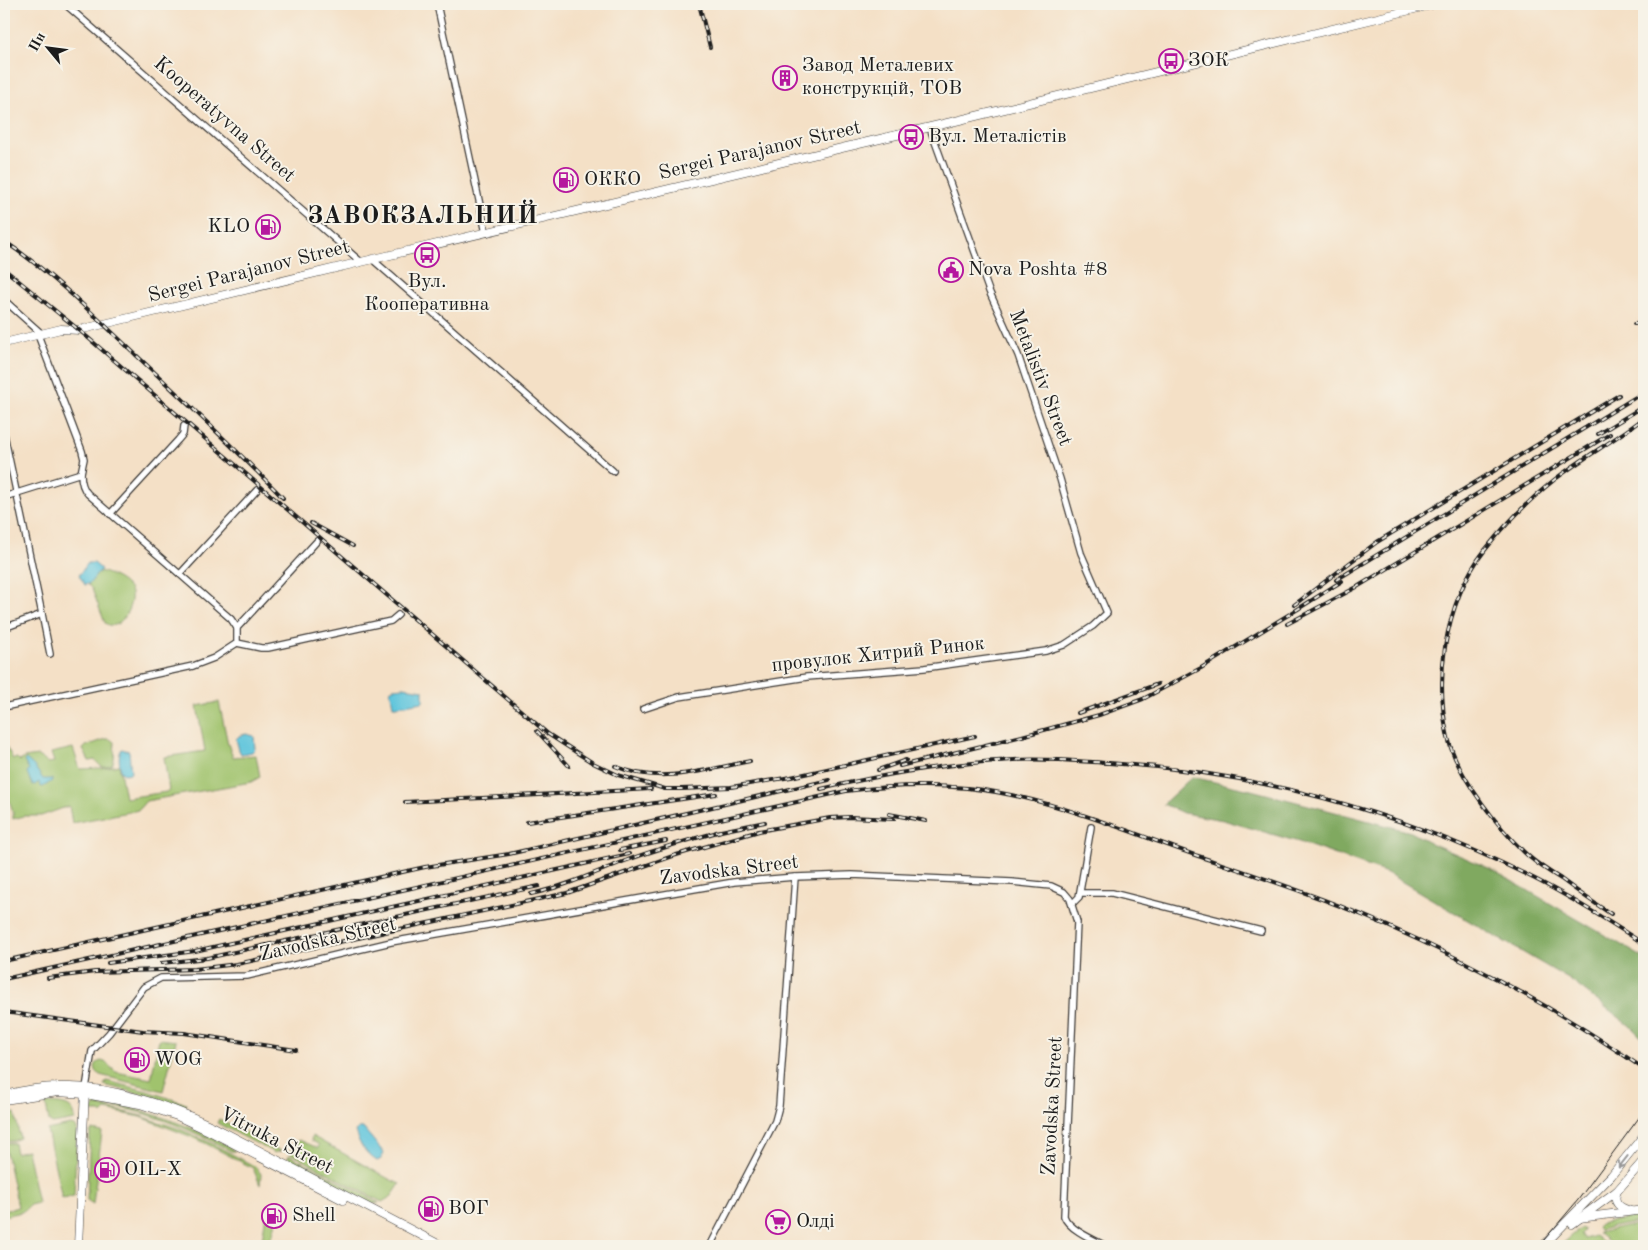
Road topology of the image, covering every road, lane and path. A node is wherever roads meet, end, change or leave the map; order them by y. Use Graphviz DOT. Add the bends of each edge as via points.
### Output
graph roads {
  1 [pos="65,4"];
  2 [pos="437,4"];
  3 [pos="1435,4"];
  4 [pos="930,128"];
  5 [pos="486,233"];
  6 [pos="372,259"];
  7 [pos="361,262"];
  8 [pos="4,300"];
  9 [pos="40,334"];
  10 [pos="4,343"];
  11 [pos="184,426"];
  12 [pos="4,434"];
  13 [pos="613,471"];
  14 [pos="81,472"];
  15 [pos="257,490"];
  16 [pos="17,494"];
  17 [pos="4,497"];
  18 [pos="110,514"];
  19 [pos="317,541"];
  20 [pos="180,574"];
  21 [pos="1108,613"];
  22 [pos="42,614"];
  23 [pos="398,615"];
  24 [pos="4,628"];
  25 [pos="237,628"];
  26 [pos="237,643"];
  27 [pos="50,654"];
  28 [pos="4,707"];
  29 [pos="643,709"];
  30 [pos="4,826"];
  31 [pos="1091,828"];
  32 [pos="4,840"];
  33 [pos="795,877"];
  34 [pos="1080,893"];
  35 [pos="1072,903"];
  36 [pos="1261,930"];
  37 [pos="85,1091"];
  38 [pos="4,1095"];
  39 [pos="4,1100"];
  40 [pos="1644,1135"];
  41 [pos="1644,1160"];
  42 [pos="1612,1176"];
  43 [pos="1618,1191"];
  44 [pos="1587,1202"];
  45 [pos="1644,1210"];
  46 [pos="1633,1212"];
  47 [pos="1578,1218"];
  48 [pos="1560,1230"];
  49 [pos="78,1246"];
  50 [pos="432,1246"];
  51 [pos="442,1246"];
  52 [pos="710,1246"];
  53 [pos="1106,1246"];
  54 [pos="1543,1246"];
  55 [pos="1549,1246"];
  1 -- 7 [label="street, Kooperatyvna Street"];
  2 -- 5 [label="street"];
  3 -- 4 [label="main road, Sergei Parajanov Street"];
  4 -- 5 [label="main road, Sergei Parajanov Street"];
  4 -- 21 [label="street, Metalistiv Street" via="989,291 1018,355 1081,553"];
  5 -- 6 [label="main road, Sergei Parajanov Street"];
  6 -- 7 [label="main road, Sergei Parajanov Street"];
  6 -- 13 [label="street"];
  7 -- 9 [label="main road, Sergei Parajanov Street" via="79,330 60,329"];
  8 -- 9 [label="street"];
  9 -- 10 [label="main road, Sergei Parajanov Street"];
  9 -- 14 [label="street" via="82,451"];
  11 -- 18 [label="street" via="178,440"];
  12 -- 16 [label="street"];
  14 -- 16 [label="street"];
  14 -- 18 [label="street" via="84,490"];
  15 -- 20 [label="street"];
  16 -- 17 [label="street"];
  16 -- 22 [label="street"];
  18 -- 20 [label="street"];
  19 -- 25 [label="street"];
  20 -- 25 [label="street" via="222,610"];
  21 -- 29 [label="street, провулок Хитрий Ринок" via="1064,646 1046,652 924,668 807,677 679,698"];
  22 -- 24 [label="street"];
  22 -- 27 [label="street"];
  23 -- 26 [label="street" via="391,621 268,648"];
  25 -- 26 [label="street"];
  26 -- 28 [label="street" via="214,658 193,666"];
  30 -- 32 [label="street"];
  31 -- 34 [label="street"];
  33 -- 35 [label="street, Zavodska Street" via="852,875 1012,882 1056,887"];
  33 -- 37 [label="street, Zavodska Street" via="734,882 399,940 247,976 161,978 144,987 92,1051"];
  33 -- 52 [label="street" via="779,1106 775,1121"];
  34 -- 35 [label="street"];
  34 -- 36 [label="street" via="1112,893"];
  35 -- 53 [label="street, Zavodska Street" via="1078,922 1064,1216 1072,1227"];
  37 -- 38 [label="main road" via="55,1086"];
  37 -- 39 [label="main road"];
  37 -- 49 [label="main road"];
  37 -- 50 [label="main road" via="140,1104 191,1122"];
  37 -- 51 [label="main road, Vitruka Street" via="141,1099 186,1114"];
  40 -- 42 [label="main road, one-way"];
  41 -- 43 [label="main road"];
  42 -- 43 [label="main road"];
  42 -- 44 [label="main road"];
  43 -- 44 [label="main road"];
  43 -- 46 [label="main road" via="1615,1202"];
  43 -- 47 [label="main road"];
  44 -- 48 [label="main road"];
  45 -- 46 [label="main road"];
  46 -- 47 [label="main road"];
  47 -- 48 [label="main road"];
  47 -- 55 [label="main road"];
  48 -- 54 [label="main road"];
}
